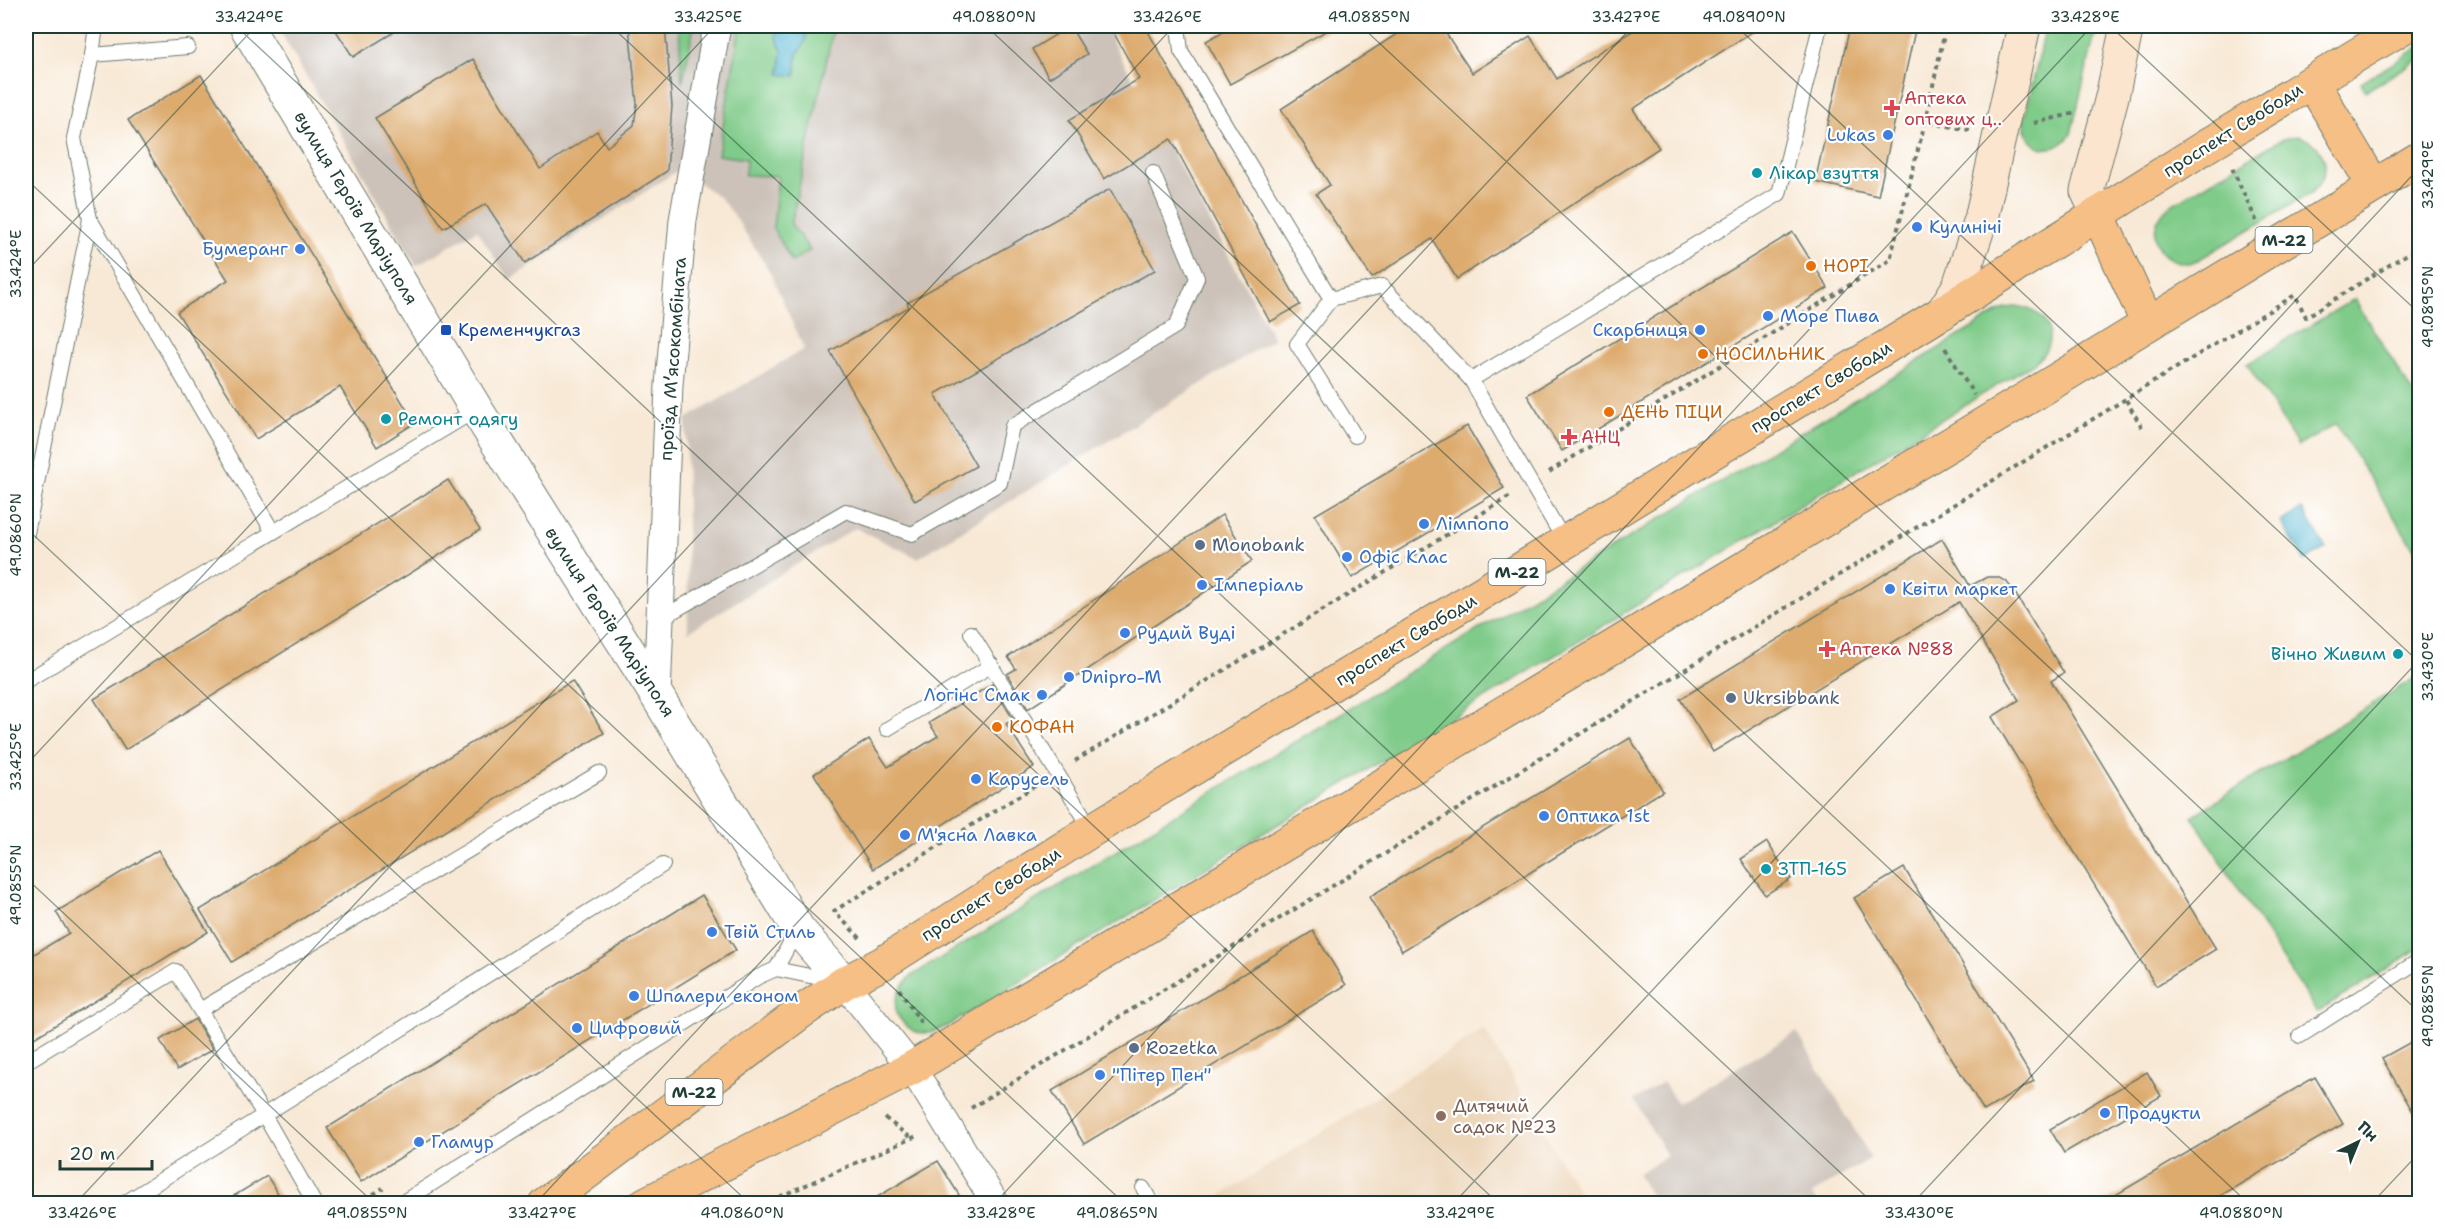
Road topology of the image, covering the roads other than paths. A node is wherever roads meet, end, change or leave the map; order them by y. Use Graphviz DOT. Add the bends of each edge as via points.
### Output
graph roads {
  1 [pos="96,26"];
  2 [pos="246,26"];
  3 [pos="717,26"];
  4 [pos="1179,26"];
  5 [pos="1820,26"];
  6 [pos="2024,26"];
  7 [pos="2127,26"];
  8 [pos="2406,26"];
  9 [pos="188,47"];
  10 [pos="92,55"];
  11 [pos="2312,82"];
  12 [pos="2417,167"];
  13 [pos="1153,172"];
  14 [pos="2374,186"];
  15 [pos="2098,214"];
  16 [pos="90,219"];
  17 [pos="1331,299"];
  18 [pos="1942,313"];
  19 [pos="2148,324"];
  20 [pos="1471,380"];
  21 [pos="476,409"];
  22 [pos="1355,436"];
  23 [pos="273,532"];
  24 [pos="26,538"];
  25 [pos="1565,543"];
  26 [pos="660,619"];
  27 [pos="971,633"];
  28 [pos="992,665"];
  29 [pos="26,681"];
  30 [pos="657,696"];
  31 [pos="888,729"];
  32 [pos="599,773"];
  33 [pos="1092,830"];
  34 [pos="663,865"];
  35 [pos="798,928"];
  36 [pos="2420,960"];
  37 [pos="776,969"];
  38 [pos="844,983"];
  39 [pos="200,1010"];
  40 [pos="2301,1036"];
  41 [pos="925,1060"];
  42 [pos="26,1062"];
  43 [pos="264,1115"];
  44 [pos="1143,1188"];
  45 [pos="123,1203"];
  46 [pos="315,1203"];
  47 [pos="400,1203"];
  48 [pos="545,1203"];
  49 [pos="645,1203"];
  50 [pos="996,1203"];
  51 [pos="1152,1203"];
  1 -- 10 [label="lane"];
  2 -- 21 [label="street, вулиця Героїв Маріуполя"];
  3 -- 26 [label="street, проїзд Мʼясокомбіната" via="683,220 669,385"];
  4 -- 17 [label="lane" via="1181,51"];
  5 -- 20 [label="lane" via="1779,194"];
  6 -- 18 [label="main road" via="1981,219 1959,286"];
  7 -- 15 [label="main road" via="2086,191"];
  8 -- 11 [label="highway, проспект Свободи / М-22"];
  9 -- 10 [label="lane"];
  10 -- 16 [label="lane" via="74,138"];
  11 -- 14 [label="highway"];
  11 -- 15 [label="highway, проспект Свободи / М-22"];
  12 -- 14 [label="highway, М-22"];
  13 -- 26 [label="lane" via="1197,278 1176,326 1012,426 1000,483 912,534 846,511"];
  14 -- 19 [label="highway, М-22"];
  15 -- 18 [label="highway, проспект Свободи / М-22"];
  15 -- 19 [label="highway"];
  16 -- 23 [label="lane"];
  16 -- 24 [label="lane"];
  17 -- 20 [label="lane" via="1382,286"];
  17 -- 22 [label="lane" via="1297,344"];
  18 -- 25 [label="highway, проспект Свободи / М-22"];
  19 -- 41 [label="highway, М-22"];
  20 -- 25 [label="lane"];
  21 -- 23 [label="lane"];
  21 -- 30 [label="street, вулиця Героїв Маріуполя"];
  23 -- 29 [label="lane"];
  25 -- 33 [label="highway, проспект Свободи / М-22"];
  26 -- 30 [label="street, проїзд Мʼясокомбіната"];
  27 -- 28 [label="lane"];
  28 -- 31 [label="lane"];
  28 -- 33 [label="lane"];
  30 -- 35 [label="street, вулиця Героїв Маріуполя"];
  32 -- 39 [label="lane"];
  33 -- 38 [label="highway, проспект Свободи / М-22" via="883,963"];
  34 -- 43 [label="lane"];
  35 -- 37 [label="lane"];
  35 -- 38 [label="street, вулиця Героїв Маріуполя"];
  36 -- 40 [label="lane"];
  37 -- 38 [label="lane"];
  37 -- 47 [label="lane"];
  38 -- 41 [label="street, вулиця Героїв Маріуполя"];
  38 -- 48 [label="highway, проспект Свободи / М-22"];
  39 -- 42 [label="lane" via="176,971"];
  39 -- 43 [label="lane"];
  41 -- 49 [label="highway, М-22"];
  41 -- 50 [label="street, вулиця Героїв Маріуполя" via="947,1122"];
  43 -- 45 [label="lane"];
  43 -- 46 [label="lane"];
  44 -- 51 [label="lane"];
}
